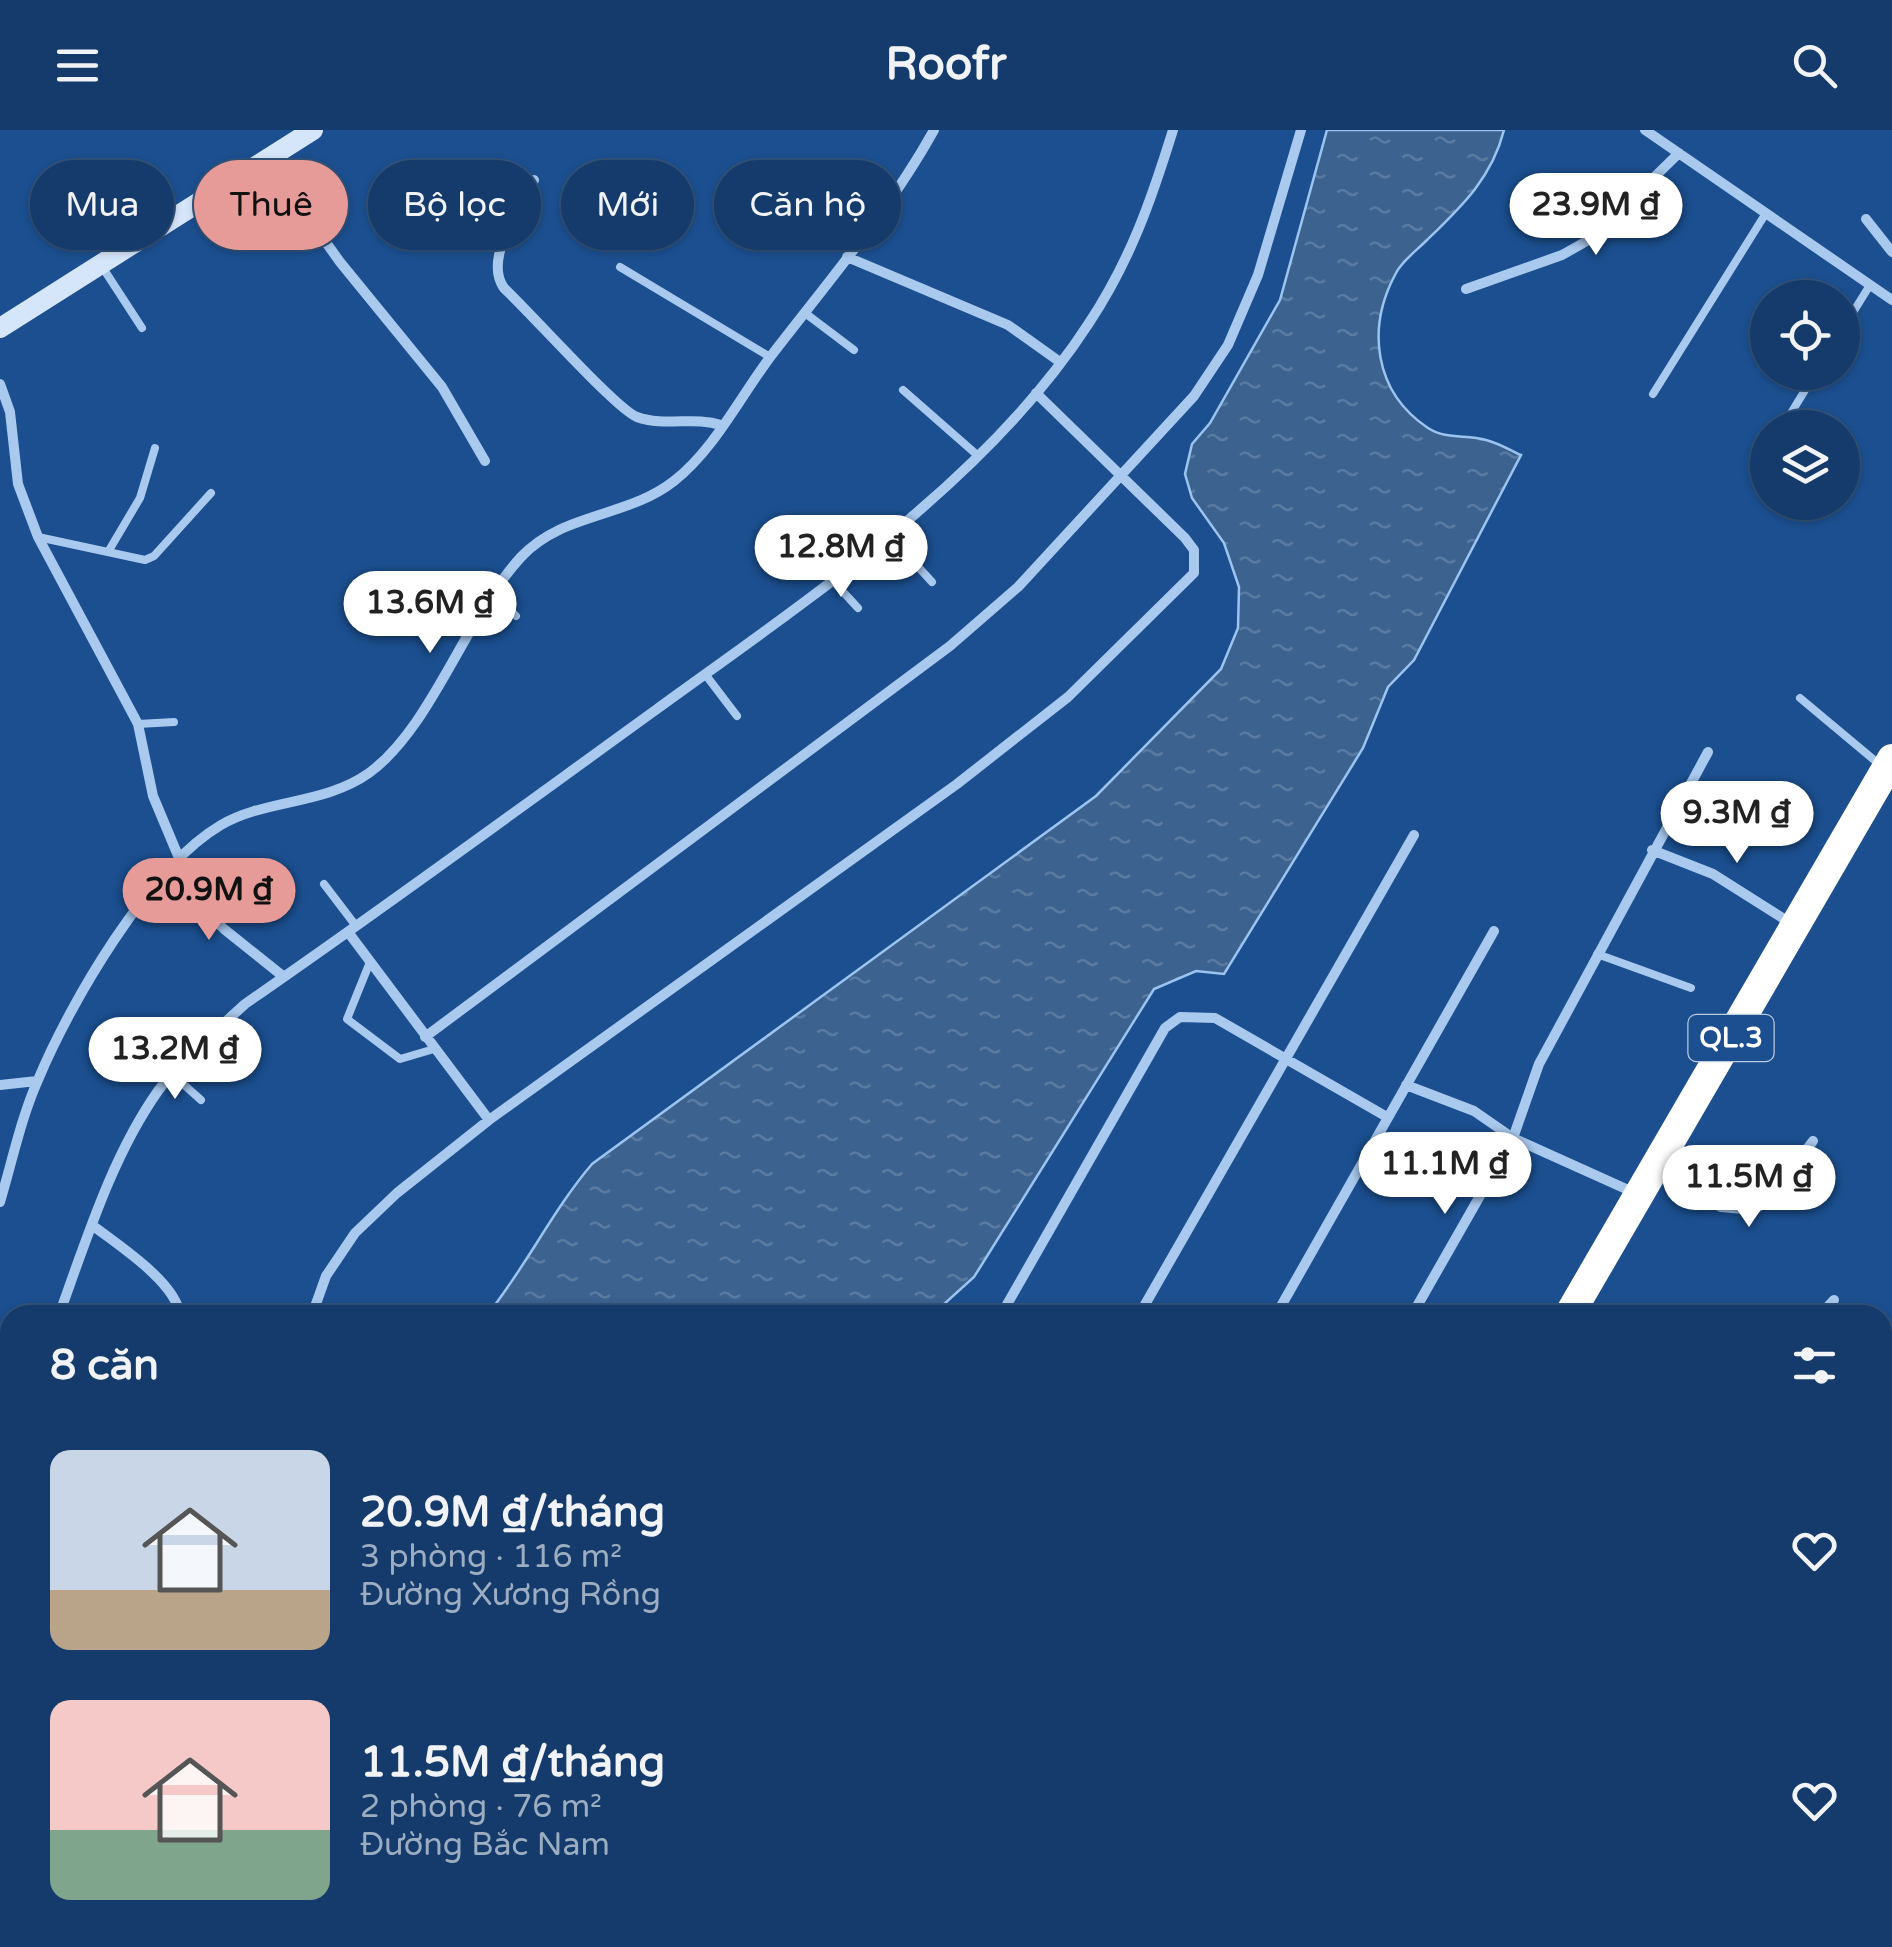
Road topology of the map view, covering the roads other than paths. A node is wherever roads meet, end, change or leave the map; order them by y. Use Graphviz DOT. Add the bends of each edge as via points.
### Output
graph roads {
  1 [pos="314,130"];
  2 [pos="1173,130"];
  3 [pos="1301,130"];
  4 [pos="1648,131"];
  5 [pos="930,132"];
  6 [pos="1679,153"];
  7 [pos="267,159"];
  8 [pos="1766,213"];
  9 [pos="1866,219"];
  10 [pos="501,250"];
  11 [pos="1892,252"];
  12 [pos="847,257"];
  13 [pos="100,264"];
  14 [pos="620,267"];
  15 [pos="1870,285"];
  16 [pos="1466,290"];
  17 [pos="1892,300"];
  18 [pos="1860,301"];
  19 [pos="804,313"];
  20 [pos="0,328"];
  21 [pos="142,328"];
  22 [pos="854,350"];
  23 [pos="770,358"];
  24 [pos="1060,362"];
  25 [pos="0,384"];
  26 [pos="903,390"];
  27 [pos="1036,393"];
  28 [pos="1652,394"];
  29 [pos="721,425"];
  30 [pos="155,448"];
  31 [pos="976,454"];
  32 [pos="485,461"];
  33 [pos="1122,477"];
  34 [pos="211,493"];
  35 [pos="890,535"];
  36 [pos="38,538"];
  37 [pos="108,552"];
  38 [pos="834,581"];
  39 [pos="932,582"];
  40 [pos="492,592"];
  41 [pos="858,608"];
  42 [pos="516,616"];
  43 [pos="704,674"];
  44 [pos="1800,698"];
  45 [pos="737,716"];
  46 [pos="174,722"];
  47 [pos="138,724"];
  48 [pos="1708,752"];
  49 [pos="1889,765"];
  50 [pos="1414,836"];
  51 [pos="1652,850"];
  52 [pos="179,858"];
  53 [pos="166,874"];
  54 [pos="324,884"];
  55 [pos="1797,928"];
  56 [pos="352,929"];
  57 [pos="1494,931"];
  58 [pos="1597,954"];
  59 [pos="370,962"];
  60 [pos="284,976"];
  61 [pos="1690,988"];
  62 [pos="425,1037"];
  63 [pos="434,1049"];
  64 [pos="1287,1057"];
  65 [pos="172,1074"];
  66 [pos="37,1081"];
  67 [pos="1406,1085"];
  68 [pos="0,1086"];
  69 [pos="201,1100"];
  70 [pos="1388,1117"];
  71 [pos="489,1120"];
  72 [pos="1513,1138"];
  73 [pos="1812,1141"];
  74 [pos="1645,1183"];
  75 [pos="0,1202"];
  76 [pos="92,1225"];
  77 [pos="1834,1300"];
  78 [pos="62,1305"];
  79 [pos="176,1305"];
  80 [pos="316,1305"];
  81 [pos="1007,1305"];
  82 [pos="1145,1305"];
  83 [pos="1282,1305"];
  84 [pos="1418,1305"];
  85 [pos="1575,1305"];
  86 [pos="1829,1305"];
  1 -- 7 [label="street"];
  2 -- 24 [label="street" via="1132,252"];
  3 -- 33 [label="street" via="1258,275 1228,345 1194,396"];
  4 -- 6 [label="street"];
  5 -- 12 [label="street"];
  6 -- 8 [label="street"];
  6 -- 16 [label="street" via="1592,238"];
  7 -- 13 [label="street"];
  7 -- 32 [label="street" via="340,262 442,386"];
  8 -- 15 [label="street"];
  8 -- 28 [label="lane"];
  9 -- 11 [label="street"];
  10 -- 29 [label="street" via="495,269 504,288 626,411 658,422"];
  12 -- 19 [label="street"];
  12 -- 24 [label="street" via="1008,325"];
  13 -- 20 [label="street"];
  13 -- 21 [label="lane"];
  14 -- 23 [label="lane"];
  15 -- 17 [label="street"];
  15 -- 18 [label="lane"];
  19 -- 22 [label="lane"];
  19 -- 23 [label="street"];
  23 -- 29 [label="street"];
  24 -- 27 [label="street"];
  25 -- 36 [label="street" via="16,474"];
  26 -- 31 [label="lane"];
  27 -- 31 [label="street"];
  27 -- 33 [label="street"];
  29 -- 40 [label="street" via="674,482 544,536"];
  30 -- 37 [label="lane" via="140,498"];
  31 -- 35 [label="street"];
  33 -- 62 [label="street" via="1018,587 950,646"];
  33 -- 71 [label="street" via="1194,550 1194,572 1179,591 1068,697 957,784"];
  34 -- 37 [label="lane" via="154,556 134,560"];
  35 -- 38 [label="street"];
  35 -- 39 [label="lane"];
  36 -- 37 [label="lane"];
  36 -- 47 [label="street"];
  38 -- 41 [label="lane"];
  38 -- 43 [label="street"];
  40 -- 42 [label="lane"];
  40 -- 52 [label="street" via="402,740 371,772 311,800 225,822"];
  43 -- 45 [label="lane"];
  43 -- 56 [label="street"];
  44 -- 49 [label="lane"];
  46 -- 47 [label="lane"];
  47 -- 52 [label="street" via="153,796"];
  48 -- 51 [label="street"];
  49 -- 55 [label="highway, QL.3"];
  50 -- 64 [label="street"];
  51 -- 55 [label="street" via="1713,874"];
  51 -- 58 [label="street"];
  52 -- 53 [label="street"];
  53 -- 60 [label="street"];
  53 -- 66 [label="street" via="84,989"];
  54 -- 56 [label="lane"];
  55 -- 74 [label="highway, QL.3"];
  56 -- 59 [label="street"];
  56 -- 60 [label="street"];
  57 -- 67 [label="street"];
  58 -- 61 [label="lane"];
  58 -- 72 [label="street" via="1539,1064"];
  59 -- 62 [label="street"];
  59 -- 63 [label="lane" via="346,1019 400,1059"];
  60 -- 65 [label="street" via="244,1004"];
  62 -- 63 [label="street"];
  63 -- 71 [label="street"];
  64 -- 70 [label="street"];
  64 -- 81 [label="street" via="1216,1018 1180,1017 1166,1028"];
  64 -- 82 [label="street"];
  65 -- 69 [label="lane"];
  65 -- 76 [label="street" via="143,1114"];
  66 -- 68 [label="street"];
  66 -- 75 [label="street"];
  67 -- 70 [label="street"];
  67 -- 72 [label="street" via="1474,1111"];
  70 -- 83 [label="street"];
  71 -- 80 [label="street" via="355,1232"];
  72 -- 74 [label="street"];
  72 -- 84 [label="street"];
  73 -- 74 [label="street" via="1754,1210 1720,1207"];
  74 -- 85 [label="highway, QL.3"];
  76 -- 78 [label="street"];
  76 -- 79 [label="street" via="140,1262"];
  77 -- 86 [label="street"];
}
